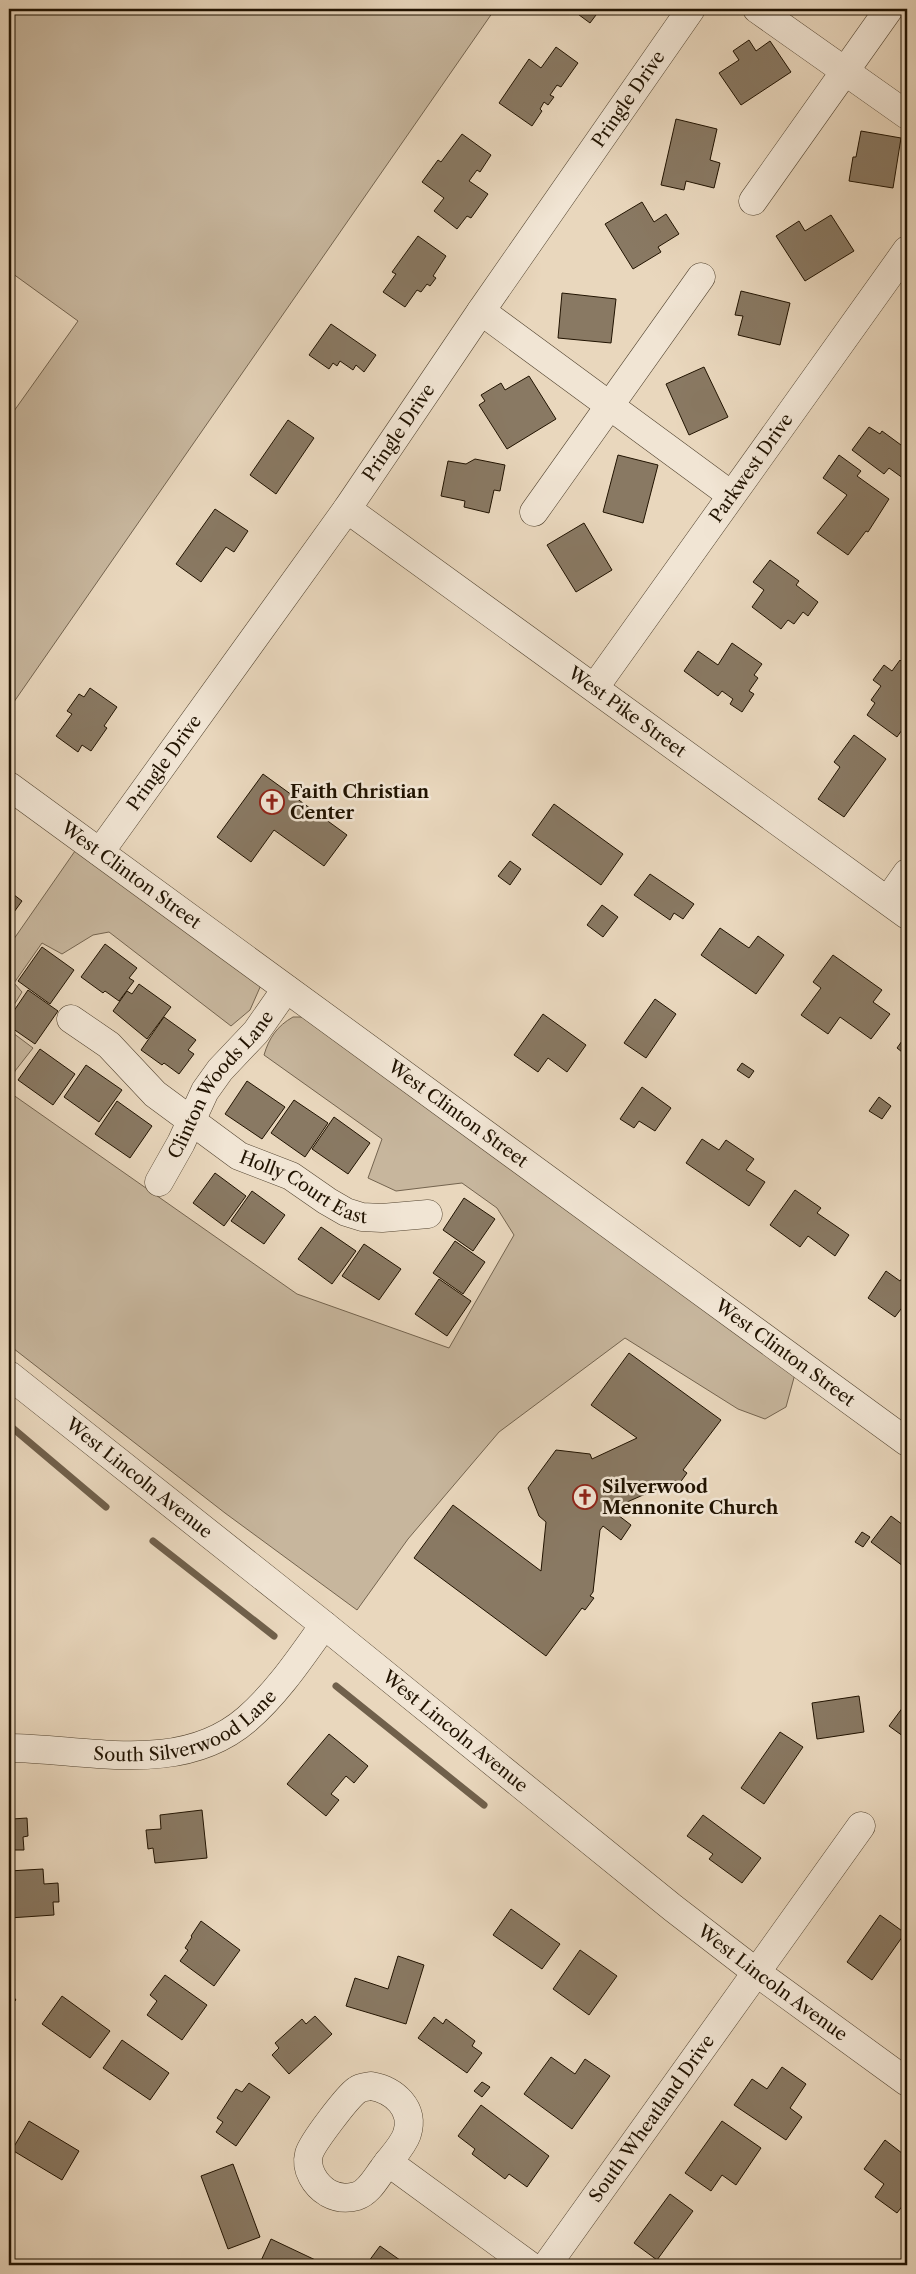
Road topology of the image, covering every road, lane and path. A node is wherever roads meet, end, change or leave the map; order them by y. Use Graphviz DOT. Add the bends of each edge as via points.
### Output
graph roads {
  1 [pos="691,9"];
  2 [pos="757,9"];
  3 [pos="888,9"];
  4 [pos="846,70"];
  5 [pos="907,115"];
  6 [pos="753,201"];
  7 [pos="907,250"];
  8 [pos="701,277"];
  9 [pos="481,311"];
  10 [pos="610,406"];
  11 [pos="731,495"];
  12 [pos="348,509"];
  13 [pos="534,512"];
  14 [pos="595,687"];
  15 [pos="9,786"];
  16 [pos="100,852"];
  17 [pos="907,873"];
  18 [pos="898,908"];
  19 [pos="286,989"];
  20 [pos="71,1018"];
  21 [pos="190,1120"];
  22 [pos="158,1182"];
  23 [pos="428,1214"];
  24 [pos="9,1375"];
  25 [pos="907,1442"];
  26 [pos="324,1624"];
  27 [pos="9,1748"];
  28 [pos="861,1826"];
  29 [pos="756,1972"];
  30 [pos="907,2082"];
  31 [pos="388,2162"];
  32 [pos="529,2265"];
  33 [pos="547,2265"];
  1 -- 9 [label="street, Pringle Drive"];
  2 -- 4 [label="street"];
  3 -- 4 [label="street"];
  4 -- 5 [label="street"];
  4 -- 6 [label="street"];
  7 -- 11 [label="street, Parkwest Drive"];
  8 -- 10 [label="street"];
  9 -- 10 [label="street"];
  9 -- 12 [label="street, Pringle Drive"];
  10 -- 11 [label="street"];
  10 -- 13 [label="street"];
  11 -- 14 [label="street, Parkwest Drive"];
  12 -- 14 [label="street, West Pike Street"];
  12 -- 16 [label="street, Pringle Drive"];
  14 -- 18 [label="street, West Pike Street"];
  15 -- 16 [label="street, West Clinton Street"];
  16 -- 19 [label="street, West Clinton Street"];
  17 -- 18 [label="street"];
  19 -- 21 [label="street, Clinton Woods Lane" via="256,1032 220,1070"];
  19 -- 25 [label="street, West Clinton Street"];
  20 -- 21 [label="street, Holly Court East" via="109,1045 155,1094"];
  21 -- 22 [label="street, Clinton Woods Lane" via="181,1143"];
  21 -- 23 [label="street, Holly Court East" via="239,1156 291,1176 346,1212 382,1218"];
  24 -- 26 [label="street, West Lincoln Avenue"];
  26 -- 27 [label="street, South Silverwood Lane" via="276,1689 252,1714 232,1731 190,1751 150,1756"];
  26 -- 29 [label="street, West Lincoln Avenue"];
  28 -- 29 [label="street, South Wheatland Drive"];
  29 -- 30 [label="street, West Lincoln Avenue"];
  29 -- 33 [label="street, South Wheatland Drive"];
  31 -- 32 [label="street"];
}
